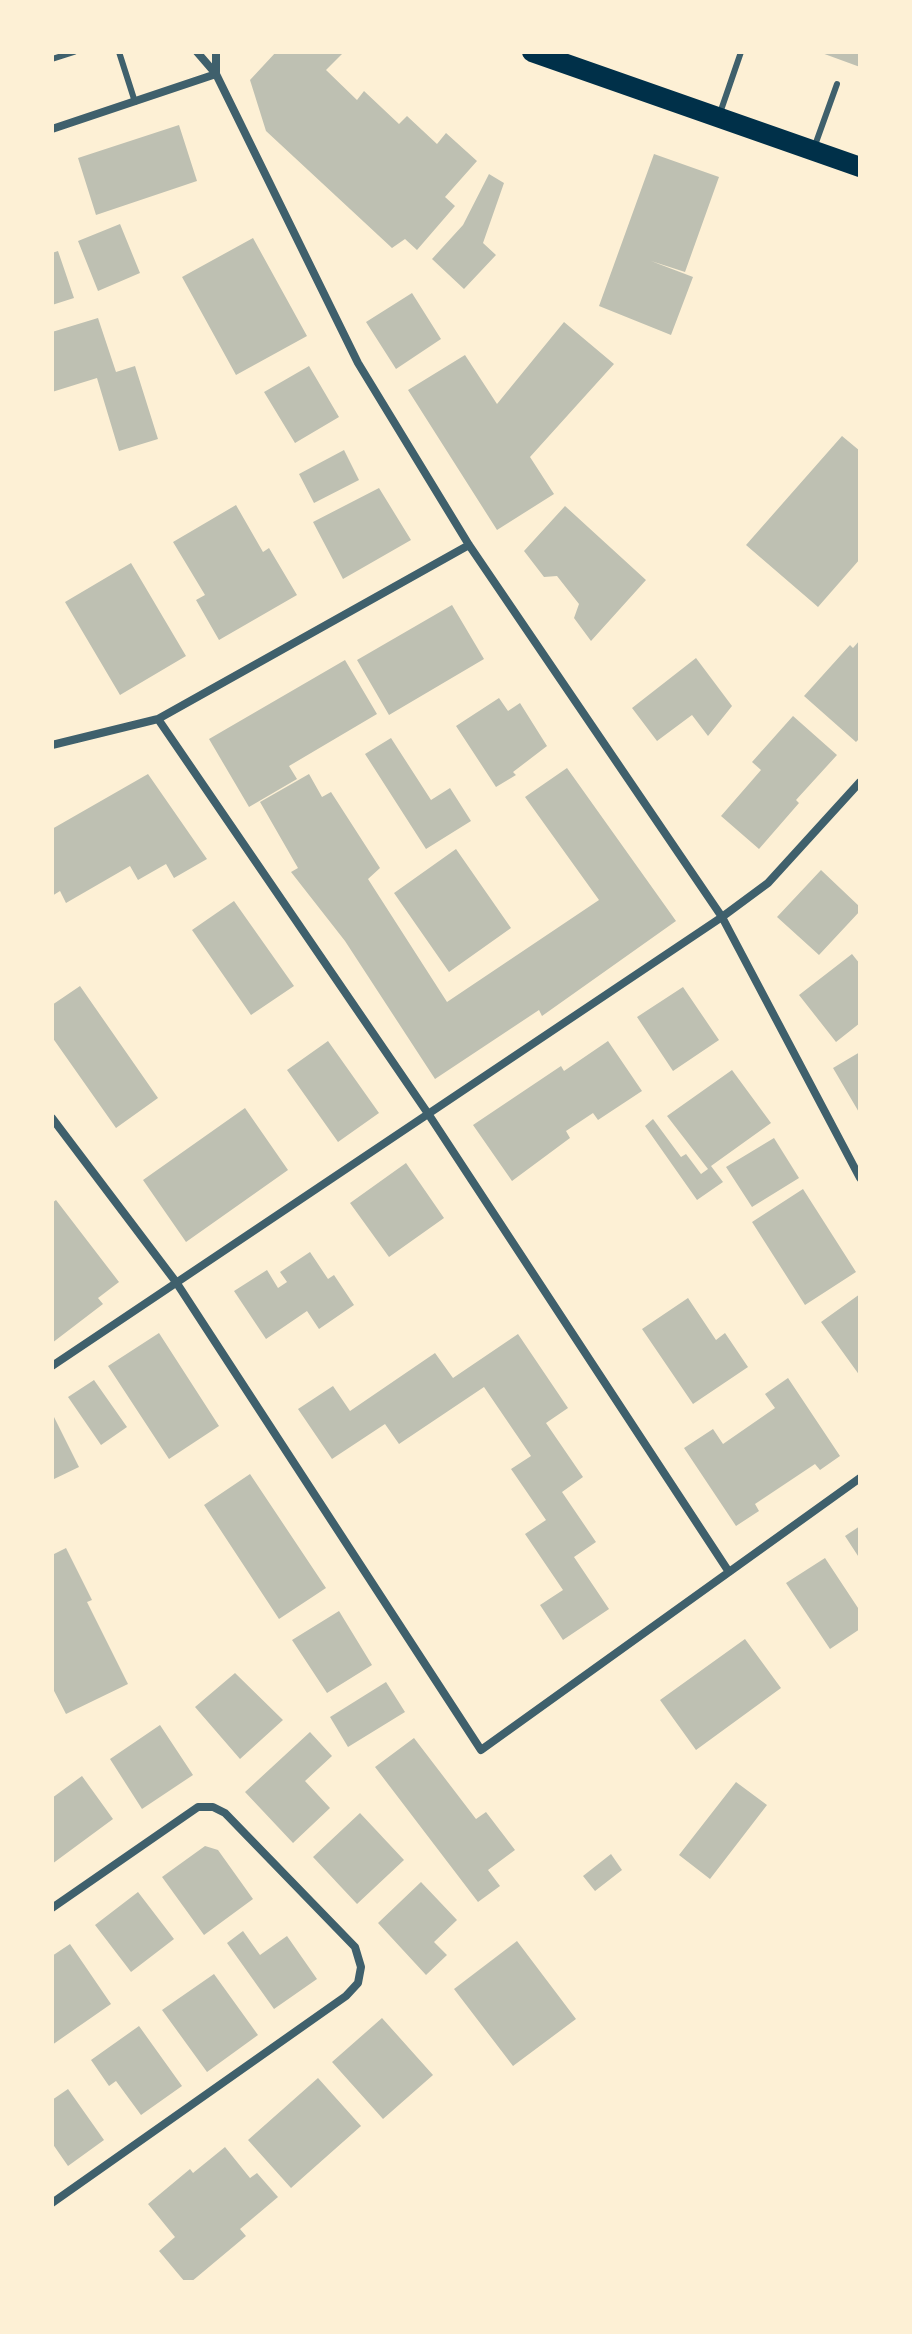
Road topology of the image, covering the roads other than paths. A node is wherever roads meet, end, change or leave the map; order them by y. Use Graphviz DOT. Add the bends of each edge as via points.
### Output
graph roads {
  1 [pos="74,52"];
  2 [pos="119,52"];
  3 [pos="197,52"];
  4 [pos="216,52"];
  5 [pos="532,52"];
  6 [pos="741,52"];
  7 [pos="52,59"];
  8 [pos="216,74"];
  9 [pos="837,84"];
  10 [pos="135,103"];
  11 [pos="719,118"];
  12 [pos="52,129"];
  13 [pos="813,151"];
  14 [pos="860,167"];
  15 [pos="469,545"];
  16 [pos="158,719"];
  17 [pos="52,745"];
  18 [pos="860,782"];
  19 [pos="722,917"];
  20 [pos="429,1115"];
  21 [pos="52,1118"];
  22 [pos="860,1178"];
  23 [pos="176,1282"];
  24 [pos="52,1366"];
  25 [pos="860,1478"];
  26 [pos="729,1572"];
  27 [pos="52,1908"];
  28 [pos="52,2203"];
  1 -- 7 [label="lane"];
  2 -- 10 [label="lane"];
  3 -- 8 [label="street"];
  4 -- 8 [label="street"];
  5 -- 11 [label="main road"];
  6 -- 11 [label="lane"];
  8 -- 10 [label="street"];
  8 -- 15 [label="street" via="358,363"];
  9 -- 13 [label="lane"];
  10 -- 12 [label="street"];
  11 -- 13 [label="main road"];
  13 -- 14 [label="main road"];
  15 -- 16 [label="street"];
  15 -- 19 [label="street"];
  16 -- 17 [label="street"];
  16 -- 20 [label="street"];
  18 -- 19 [label="street" via="768,883"];
  19 -- 20 [label="street"];
  19 -- 22 [label="street"];
  20 -- 23 [label="street"];
  20 -- 26 [label="street"];
  21 -- 23 [label="street"];
  23 -- 24 [label="street"];
  23 -- 26 [label="street" via="481,1750"];
  25 -- 26 [label="street"];
  27 -- 28 [label="street" via="198,1807 213,1807 225,1813 355,1947 361,1967 358,1983 346,1996"];
}
